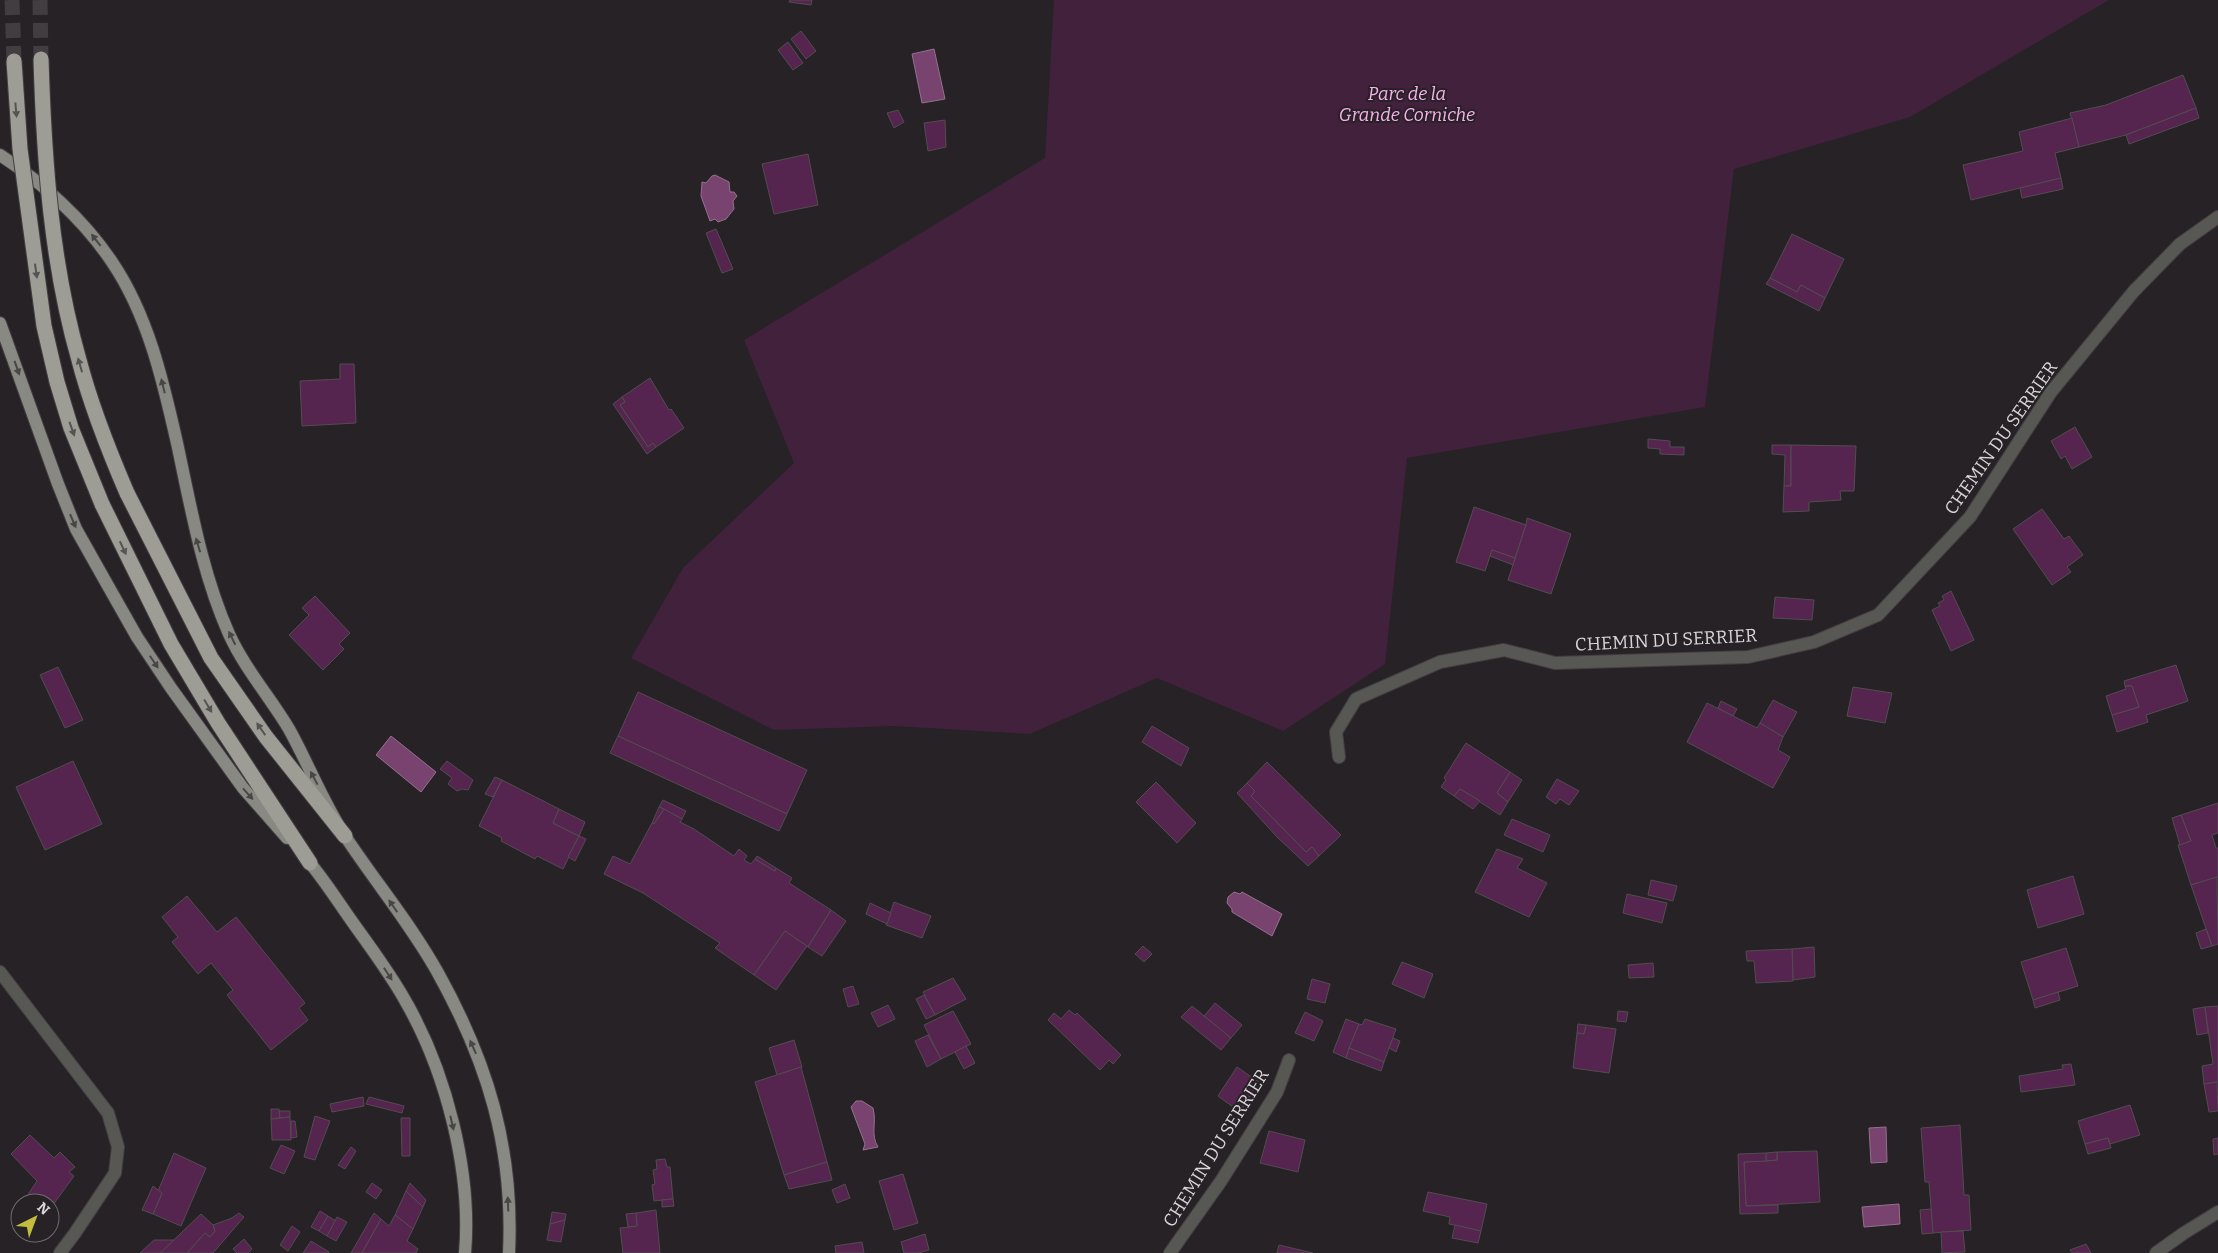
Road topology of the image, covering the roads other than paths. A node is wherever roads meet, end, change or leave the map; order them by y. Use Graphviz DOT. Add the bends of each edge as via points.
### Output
graph roads {
  1 [pos="41,59"];
  2 [pos="14,61"];
  3 [pos="0,155"];
  4 [pos="2218,217"];
  5 [pos="0,323"];
  6 [pos="1340,757"];
  7 [pos="345,836"];
  8 [pos="310,863"];
  9 [pos="0,972"];
  10 [pos="1289,1060"];
  11 [pos="2218,1212"];
  12 [pos="60,1253"];
  13 [pos="465,1253"];
  14 [pos="509,1253"];
  15 [pos="1170,1253"];
  16 [pos="2156,1253"];
  7 -- 1 [label="highway, one-way, bridge" via="266,736 211,658 126,493 107,448 71,330 62,281 48,179"];
  2 -- 8 [label="highway, one-way, bridge" via="20,149 44,326 71,428 102,504 171,644 218,723"];
  7 -- 3 [label="main road, one-way" via="288,728 230,635 196,540 159,371 140,314 113,262 85,226 49,192"];
  4 -- 6 [label="street, CHEMIN DU SERRIER" via="2180,244 2134,291 2052,392 1970,517 1878,615 1814,642 1748,657 1555,662 1504,650 1440,662 1356,699 1336,732"];
  5 -- 8 [label="main road, one-way" via="76,529 121,609 243,788"];
  14 -- 7 [label="main road, one-way" via="507,1178 500,1129 488,1082 438,973"];
  8 -- 13 [label="main road, one-way" via="406,1002 429,1048 446,1098 457,1146 465,1194"];
  9 -- 12 [label="street" via="108,1113 118,1147 115,1173"];
  10 -- 15 [label="street, CHEMIN DU SERRIER" via="1277,1092 1221,1181"];
  11 -- 16 [label="street"];
}
